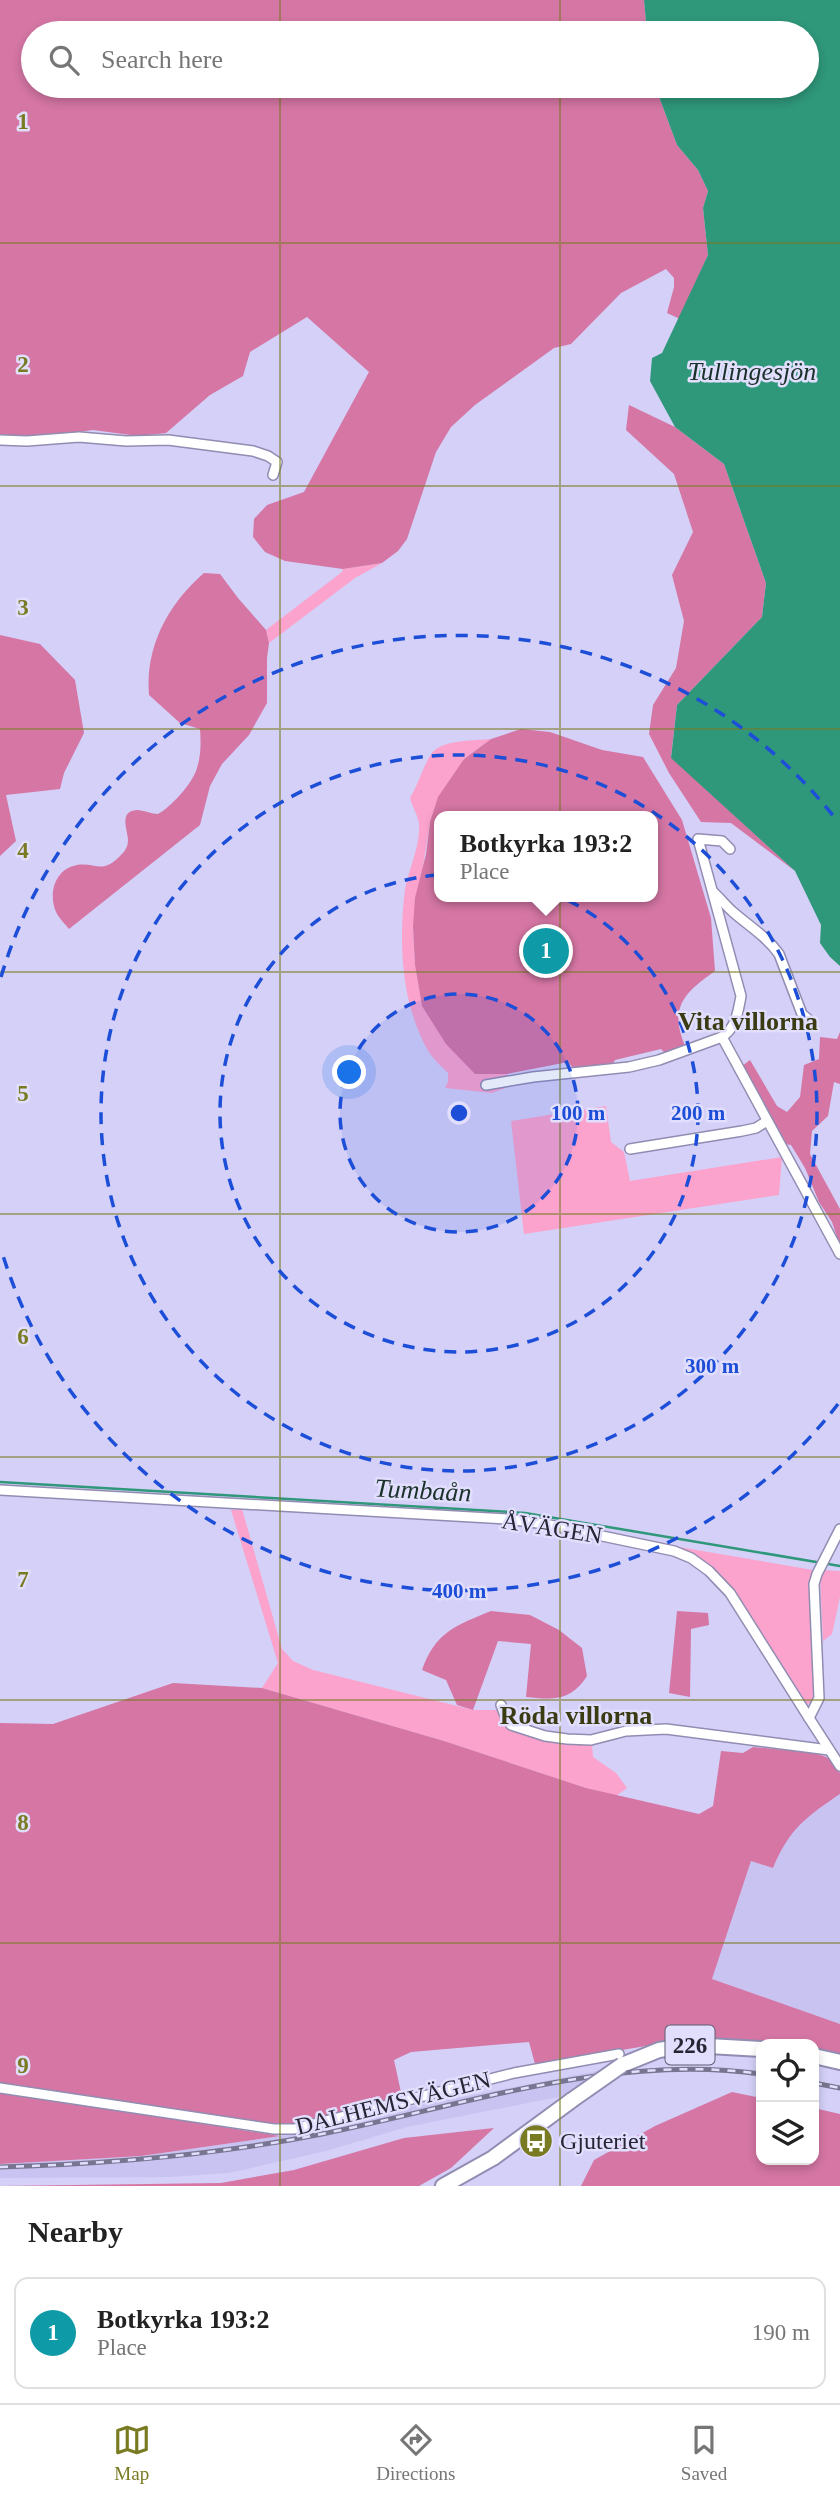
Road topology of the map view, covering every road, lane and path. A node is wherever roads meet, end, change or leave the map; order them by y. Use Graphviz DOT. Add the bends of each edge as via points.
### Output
graph roads {
  1 [pos="0,440"];
  2 [pos="273,475"];
  3 [pos="730,849"];
  4 [pos="712,890"];
  5 [pos="809,1020"];
  6 [pos="722,1037"];
  7 [pos="486,1085"];
  8 [pos="767,1121"];
  9 [pos="631,1149"];
  10 [pos="840,1254"];
  11 [pos="0,1490"];
  12 [pos="840,1529"];
  13 [pos="501,1705"];
  14 [pos="809,1718"];
  15 [pos="829,1750"];
  16 [pos="840,1766"];
  17 [pos="756,2049"];
  18 [pos="819,2057"];
  19 [pos="621,2060"];
  20 [pos="840,2062"];
  21 [pos="0,2088"];
  22 [pos="443,2186"];
  1 -- 2 [label="street" via="168,440 268,456 277,462"];
  3 -- 4 [label="street" via="722,841 698,839"];
  4 -- 5 [label="street" via="779,954 802,1014"];
  4 -- 6 [label="street" via="741,996 736,1018"];
  6 -- 7 [label="street" via="629,1067"];
  6 -- 8 [label="street"];
  8 -- 9 [label="street" via="742,1131"];
  8 -- 10 [label="street"];
  11 -- 14 [label="street, ÅVÄGEN" via="507,1519 674,1551 709,1571 730,1593"];
  12 -- 14 [label="street" via="817,1573 819,1699"];
  13 -- 15 [label="street" via="511,1725 567,1740 666,1729"];
  14 -- 15 [label="street, ÅVÄGEN"];
  15 -- 16 [label="street, ÅVÄGEN"];
  17 -- 19 [label="main road, 226" via="691,2045"];
  18 -- 20 [label="main road"];
  19 -- 21 [label="street, DALHEMSVÄGEN" via="514,2073 294,2129"];
  19 -- 22 [label="main road, 226, bridge" via="493,2158"];
}
